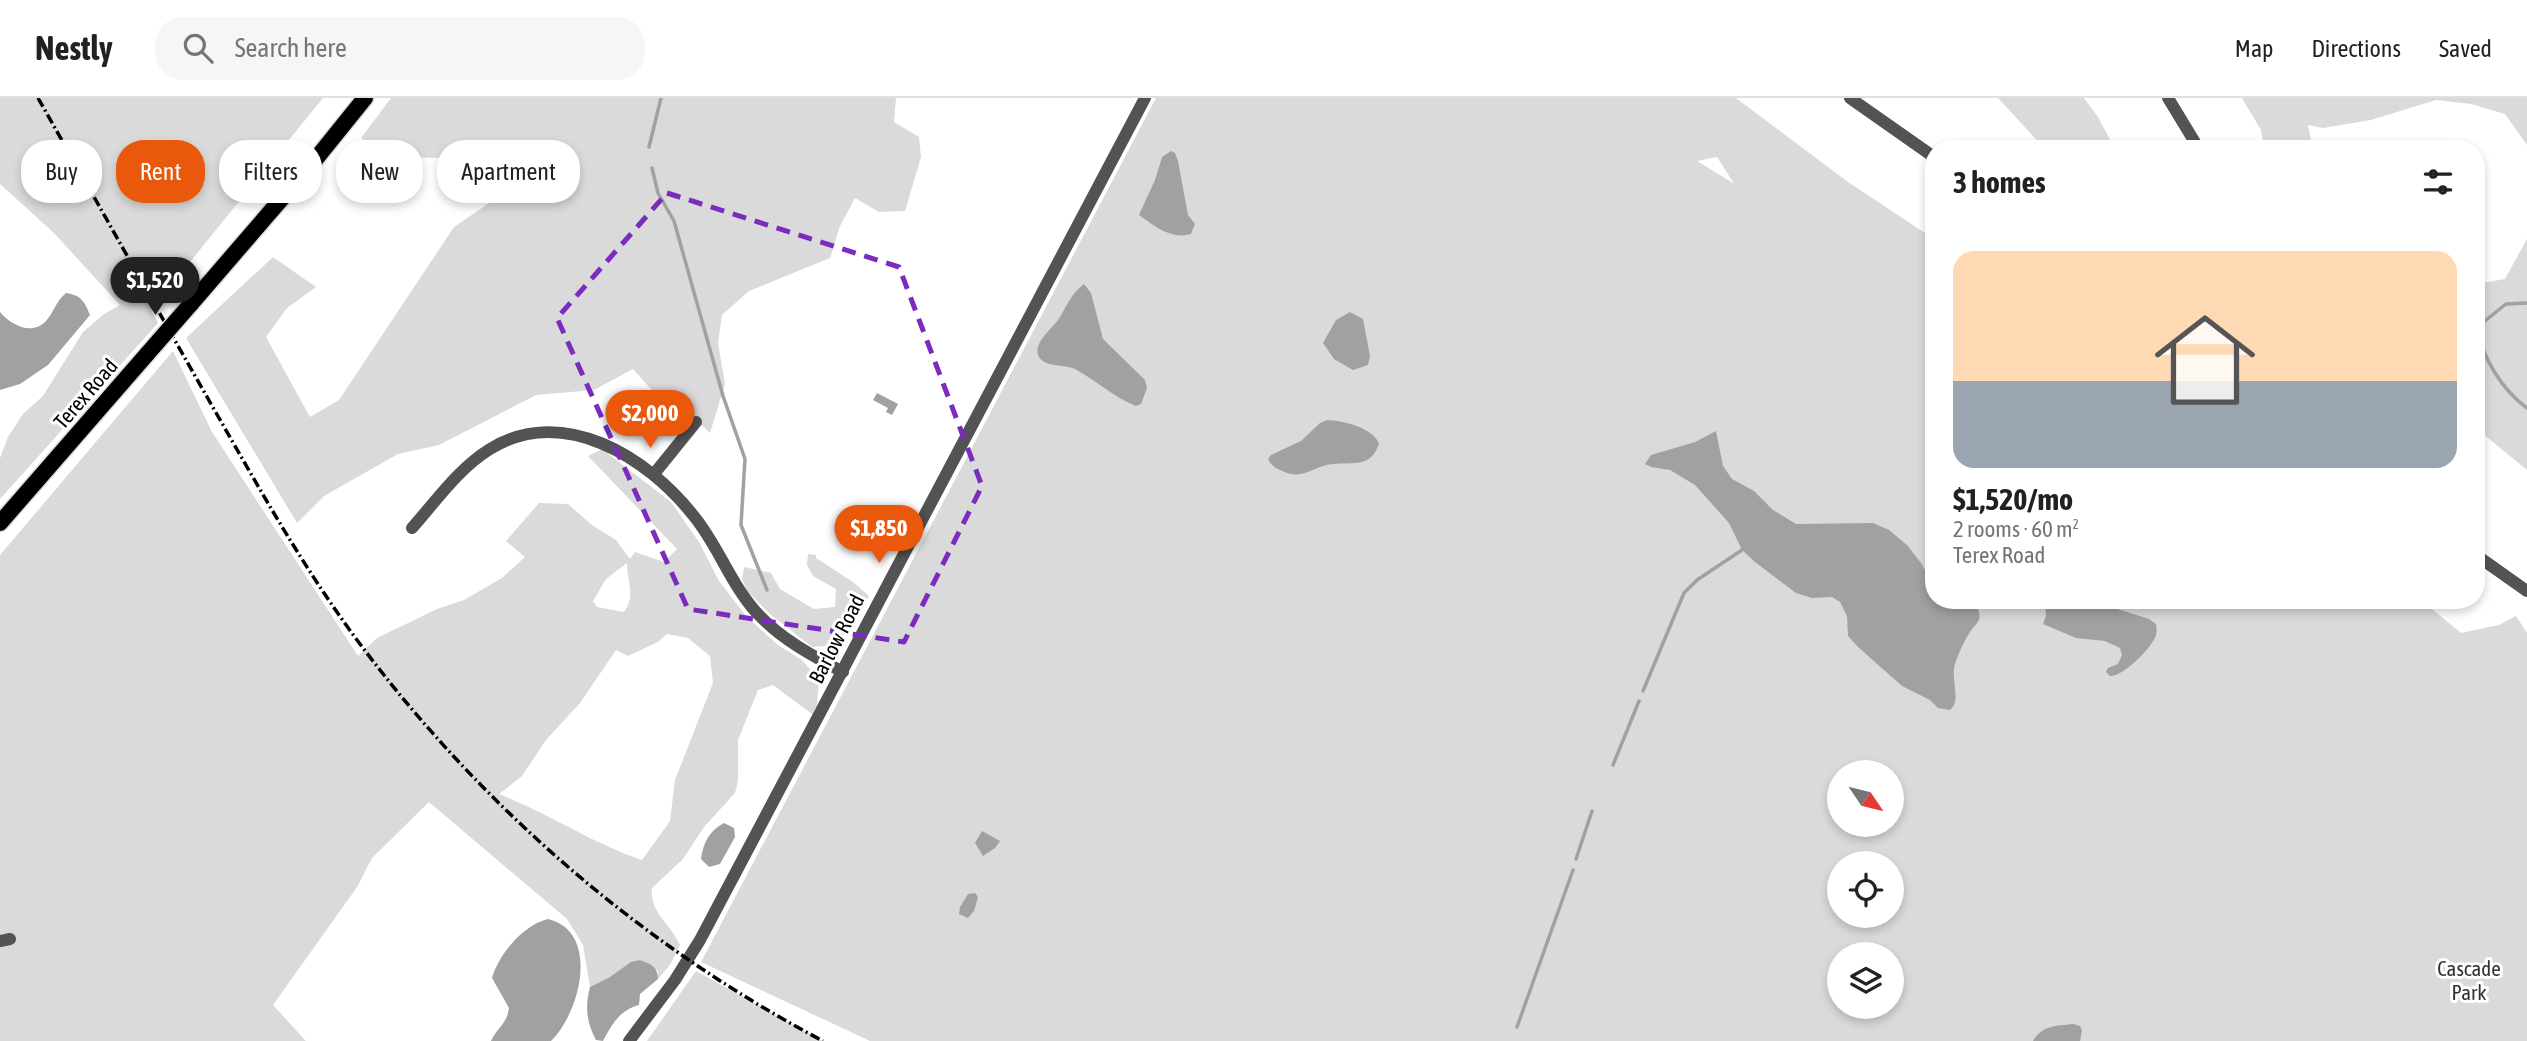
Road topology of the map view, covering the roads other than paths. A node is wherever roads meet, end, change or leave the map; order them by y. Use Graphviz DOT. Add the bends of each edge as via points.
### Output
graph roads {
  1 [pos="365,98"];
  2 [pos="1145,98"];
  3 [pos="1850,98"];
  4 [pos="2168,98"];
  5 [pos="2194,140"];
  6 [pos="1925,151"];
  7 [pos="696,422"];
  8 [pos="654,474"];
  9 [pos="0,523"];
  10 [pos="412,528"];
  11 [pos="2485,561"];
  12 [pos="2527,591"];
  13 [pos="843,672"];
  14 [pos="629,1041"];
  1 -- 9 [label="main road, Terex Road, bridge"];
  2 -- 13 [label="street, Barlow Road"];
  3 -- 6 [label="street"];
  4 -- 5 [label="street"];
  7 -- 8 [label="street"];
  8 -- 10 [label="street" via="601,442 565,433 532,434 498,445 473,461"];
  8 -- 13 [label="street" via="701,525 756,612 788,641"];
  11 -- 12 [label="street"];
  13 -- 14 [label="street, Barlow Road" via="694,950"];
}
